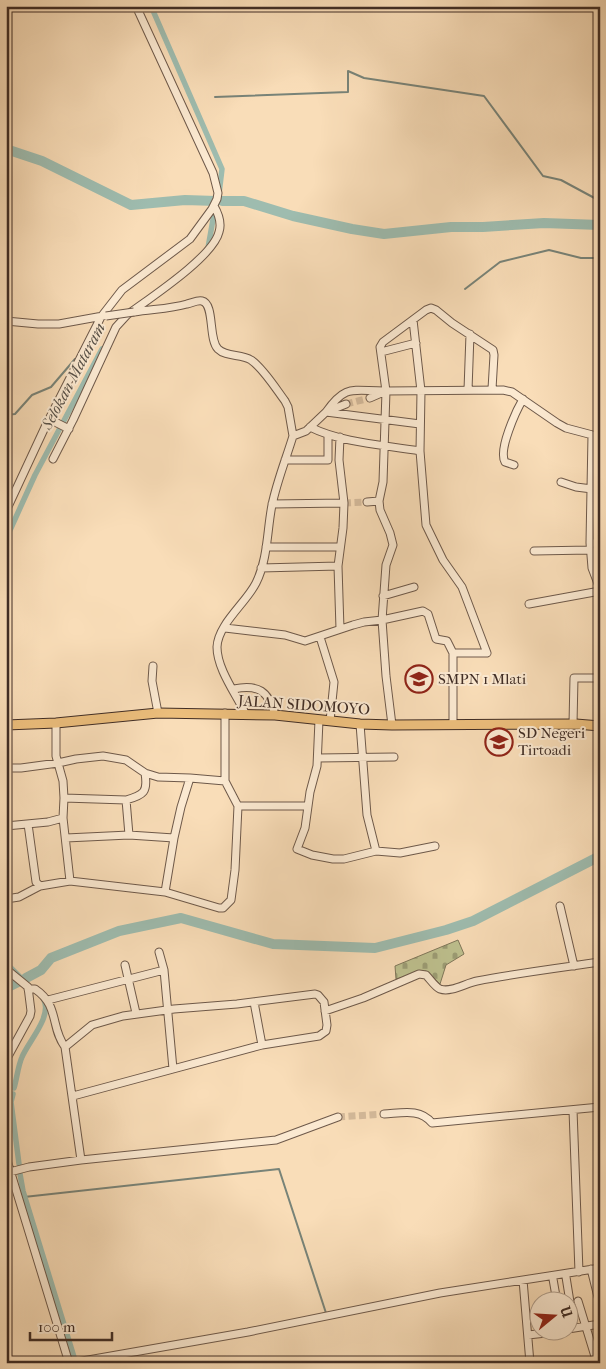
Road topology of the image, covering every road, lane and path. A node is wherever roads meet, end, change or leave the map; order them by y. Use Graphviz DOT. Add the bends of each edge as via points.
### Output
graph roads {
  1 [pos="136,6"];
  2 [pos="215,209"];
  3 [pos="104,316"];
  4 [pos="413,320"];
  5 [pos="6,321"];
  6 [pos="470,334"];
  7 [pos="416,343"];
  8 [pos="381,352"];
  9 [pos="492,389"];
  10 [pos="468,390"];
  11 [pos="386,391"];
  12 [pos="421,391"];
  13 [pos="370,398"];
  14 [pos="523,399"];
  15 [pos="346,404"];
  16 [pos="326,412"];
  17 [pos="52,420"];
  18 [pos="385,421"];
  19 [pos="420,424"];
  20 [pos="310,426"];
  21 [pos="67,429"];
  22 [pos="328,435"];
  23 [pos="293,436"];
  24 [pos="596,436"];
  25 [pos="340,438"];
  26 [pos="384,445"];
  27 [pos="420,451"];
  28 [pos="53,459"];
  29 [pos="285,460"];
  30 [pos="514,465"];
  31 [pos="561,482"];
  32 [pos="592,489"];
  33 [pos="379,501"];
  34 [pos="366,502"];
  35 [pos="344,503"];
  36 [pos="272,504"];
  37 [pos="6,511"];
  38 [pos="600,513"];
  39 [pos="590,514"];
  40 [pos="600,543"];
  41 [pos="266,547"];
  42 [pos="590,547"];
  43 [pos="340,548"];
  44 [pos="534,551"];
  45 [pos="338,566"];
  46 [pos="262,568"];
  47 [pos="414,587"];
  48 [pos="600,590"];
  49 [pos="383,596"];
  50 [pos="529,604"];
  51 [pos="382,620"];
  52 [pos="224,628"];
  53 [pos="340,629"];
  54 [pos="320,637"];
  55 [pos="454,652"];
  56 [pos="153,666"];
  57 [pos="600,678"];
  58 [pos="234,689"];
  59 [pos="158,713"];
  60 [pos="225,713"];
  61 [pos="245,713"];
  62 [pos="275,715"];
  63 [pos="319,720"];
  64 [pos="330,721"];
  65 [pos="56,723"];
  66 [pos="360,724"];
  67 [pos="573,724"];
  68 [pos="6,725"];
  69 [pos="392,725"];
  70 [pos="453,725"];
  71 [pos="600,726"];
  72 [pos="362,756"];
  73 [pos="394,757"];
  74 [pos="318,758"];
  75 [pos="58,763"];
  76 [pos="6,768"];
  77 [pos="145,773"];
  78 [pos="190,778"];
  79 [pos="225,781"];
  80 [pos="64,798"];
  81 [pos="126,800"];
  82 [pos="238,806"];
  83 [pos="308,806"];
  84 [pos="63,818"];
  85 [pos="28,824"];
  86 [pos="6,826"];
  87 [pos="129,835"];
  88 [pos="66,838"];
  89 [pos="174,838"];
  90 [pos="435,846"];
  91 [pos="376,851"];
  92 [pos="70,881"];
  93 [pos="40,886"];
  94 [pos="165,892"];
  95 [pos="6,898"];
  96 [pos="560,906"];
  97 [pos="159,952"];
  98 [pos="6,957"];
  99 [pos="600,962"];
  100 [pos="125,965"];
  101 [pos="574,966"];
  102 [pos="7,968"];
  103 [pos="164,970"];
  104 [pos="129,980"];
  105 [pos="28,988"];
  106 [pos="48,1000"];
  107 [pos="254,1002"];
  108 [pos="166,1010"];
  109 [pos="325,1011"];
  110 [pos="136,1014"];
  111 [pos="262,1045"];
  112 [pos="65,1047"];
  113 [pos="6,1060"];
  114 [pos="172,1069"];
  115 [pos="73,1096"];
  116 [pos="600,1107"];
  117 [pos="573,1110"];
  118 [pos="384,1114"];
  119 [pos="338,1117"];
  120 [pos="6,1157"];
  121 [pos="81,1160"];
  122 [pos="11,1171"];
  123 [pos="600,1268"];
  124 [pos="591,1269"];
  125 [pos="579,1272"];
  126 [pos="566,1277"];
  127 [pos="553,1279"];
  128 [pos="523,1280"];
  129 [pos="555,1292"];
  130 [pos="568,1292"];
  131 [pos="598,1297"];
  132 [pos="578,1301"];
  133 [pos="600,1324"];
  134 [pos="586,1327"];
  135 [pos="578,1328"];
  136 [pos="528,1335"];
  137 [pos="528,1342"];
  138 [pos="71,1362"];
  139 [pos="530,1363"];
  140 [pos="596,1363"];
  1 -- 2 [label="street" via="215,180 218,193"];
  2 -- 3 [label="street" via="185,243 116,296"];
  2 -- 21 [label="street" via="220,230 214,244 202,258 116,327"];
  3 -- 5 [label="street" via="59,324"];
  3 -- 17 [label="street"];
  3 -- 23 [label="street, bridge" via="182,306 199,300 205,302 216,345 223,352 251,360 257,366 285,401"];
  4 -- 6 [label="street" via="431,308"];
  4 -- 7 [label="street"];
  4 -- 8 [label="street" via="382,342"];
  6 -- 9 [label="street" via="493,350"];
  6 -- 10 [label="street"];
  7 -- 8 [label="street"];
  7 -- 12 [label="street"];
  8 -- 11 [label="street"];
  9 -- 10 [label="street"];
  9 -- 14 [label="street" via="512,392"];
  10 -- 12 [label="street"];
  11 -- 12 [label="street"];
  11 -- 13 [label="street"];
  11 -- 16 [label="street" via="346,391 335,398"];
  11 -- 18 [label="street"];
  12 -- 19 [label="street"];
  14 -- 24 [label="street" via="557,423"];
  14 -- 30 [label="street" via="510,426 503,455 505,462"];
  15 -- 16 [label="street"];
  16 -- 18 [label="street"];
  16 -- 20 [label="street"];
  17 -- 21 [label="street"];
  17 -- 37 [label="street"];
  18 -- 19 [label="street"];
  18 -- 26 [label="street"];
  19 -- 27 [label="street"];
  20 -- 22 [label="street"];
  20 -- 23 [label="street"];
  21 -- 28 [label="street"];
  22 -- 25 [label="street"];
  22 -- 29 [label="street" via="328,460"];
  23 -- 29 [label="street"];
  24 -- 32 [label="street"];
  25 -- 26 [label="street"];
  25 -- 35 [label="street"];
  26 -- 27 [label="street"];
  26 -- 33 [label="street"];
  27 -- 55 [label="street" via="426,526 443,560 462,587 487,653"];
  29 -- 36 [label="street"];
  31 -- 32 [label="street"];
  32 -- 39 [label="street"];
  33 -- 34 [label="street"];
  33 -- 49 [label="street" via="392,545 386,564"];
  35 -- 36 [label="street"];
  35 -- 43 [label="street"];
  36 -- 41 [label="street"];
  38 -- 39 [label="street"];
  39 -- 42 [label="street"];
  40 -- 42 [label="street"];
  41 -- 43 [label="street"];
  41 -- 46 [label="street"];
  42 -- 44 [label="street"];
  42 -- 48 [label="street" via="592,568"];
  43 -- 45 [label="street"];
  45 -- 46 [label="street"];
  45 -- 53 [label="street"];
  46 -- 52 [label="street" via="252,590"];
  47 -- 49 [label="street"];
  48 -- 50 [label="street"];
  49 -- 51 [label="street"];
  51 -- 53 [label="street"];
  51 -- 55 [label="street" via="426,612 436,639 447,641"];
  51 -- 69 [label="street"];
  52 -- 54 [label="street" via="285,635 305,641"];
  52 -- 58 [label="street" via="218,641 218,653 222,670"];
  53 -- 54 [label="street"];
  54 -- 64 [label="street" via="334,682"];
  55 -- 70 [label="street"];
  56 -- 59 [label="street" via="152,681"];
  57 -- 67 [label="street" via="573,679"];
  58 -- 61 [label="street"];
  58 -- 62 [label="street" via="248,687 264,691"];
  59 -- 60 [label="main road, JALAN SIDOMOYO"];
  59 -- 65 [label="main road, JALAN SIDOMOYO"];
  60 -- 61 [label="main road, JALAN SIDOMOYO"];
  60 -- 79 [label="street"];
  61 -- 62 [label="main road, JALAN SIDOMOYO"];
  62 -- 63 [label="main road, JALAN SIDOMOYO"];
  63 -- 64 [label="main road, JALAN SIDOMOYO"];
  63 -- 74 [label="street"];
  64 -- 66 [label="main road, JALAN SIDOMOYO"];
  65 -- 68 [label="main road, JALAN SIDOMOYO"];
  65 -- 75 [label="street"];
  66 -- 69 [label="main road, JALAN SIDOMOYO"];
  66 -- 72 [label="street"];
  67 -- 70 [label="main road, JALAN SIDOMOYO"];
  67 -- 71 [label="main road, JALAN SIDOMOYO"];
  69 -- 70 [label="main road, JALAN SIDOMOYO"];
  72 -- 73 [label="street"];
  72 -- 74 [label="street"];
  72 -- 91 [label="street" via="367,815"];
  74 -- 83 [label="street"];
  75 -- 76 [label="street"];
  75 -- 77 [label="street" via="103,756 126,760"];
  75 -- 80 [label="street"];
  77 -- 78 [label="street"];
  77 -- 81 [label="street" via="144,792 139,797"];
  78 -- 79 [label="street"];
  78 -- 89 [label="street"];
  79 -- 82 [label="street"];
  80 -- 81 [label="street"];
  80 -- 84 [label="street"];
  81 -- 87 [label="street"];
  82 -- 83 [label="street"];
  82 -- 94 [label="street" via="234,883 227,905 219,908"];
  83 -- 91 [label="street" via="305,828 297,849 333,858"];
  84 -- 85 [label="street"];
  84 -- 88 [label="street"];
  85 -- 86 [label="street"];
  85 -- 93 [label="street" via="36,882"];
  87 -- 88 [label="street"];
  87 -- 89 [label="street"];
  88 -- 92 [label="street"];
  89 -- 94 [label="street"];
  90 -- 91 [label="street" via="400,853"];
  92 -- 93 [label="street"];
  92 -- 94 [label="street"];
  93 -- 95 [label="street" via="19,897"];
  96 -- 101 [label="street"];
  97 -- 103 [label="street"];
  98 -- 102 [label="street"];
  99 -- 101 [label="street"];
  100 -- 104 [label="street"];
  101 -- 109 [label="street" via="513,974 446,989 437,987 426,975 419,974"];
  102 -- 105 [label="street"];
  103 -- 104 [label="street"];
  103 -- 108 [label="street"];
  104 -- 106 [label="street"];
  104 -- 110 [label="street"];
  105 -- 106 [label="street" via="35,989"];
  105 -- 113 [label="street" via="30,1016"];
  106 -- 112 [label="street" via="59,1038"];
  107 -- 108 [label="street"];
  107 -- 109 [label="street" via="315,994 321,998"];
  107 -- 111 [label="street"];
  108 -- 110 [label="street"];
  108 -- 114 [label="street"];
  109 -- 111 [label="street" via="327,1029 324,1034"];
  110 -- 112 [label="street" via="92,1025"];
  111 -- 114 [label="street"];
  112 -- 115 [label="street"];
  114 -- 115 [label="street"];
  115 -- 121 [label="street"];
  116 -- 117 [label="street"];
  117 -- 118 [label="street" via="432,1123 415,1112"];
  117 -- 125 [label="street"];
  119 -- 121 [label="street" via="276,1140"];
  120 -- 122 [label="street"];
  121 -- 122 [label="street"];
  122 -- 138 [label="street"];
  123 -- 124 [label="street"];
  124 -- 125 [label="street"];
  124 -- 131 [label="street"];
  125 -- 128 [label="street"];
  126 -- 130 [label="street"];
  127 -- 129 [label="street"];
  128 -- 136 [label="street"];
  128 -- 138 [label="street"];
  132 -- 134 [label="street"];
  133 -- 134 [label="street"];
  134 -- 135 [label="street"];
  134 -- 140 [label="street"];
  137 -- 139 [label="street"];
}
